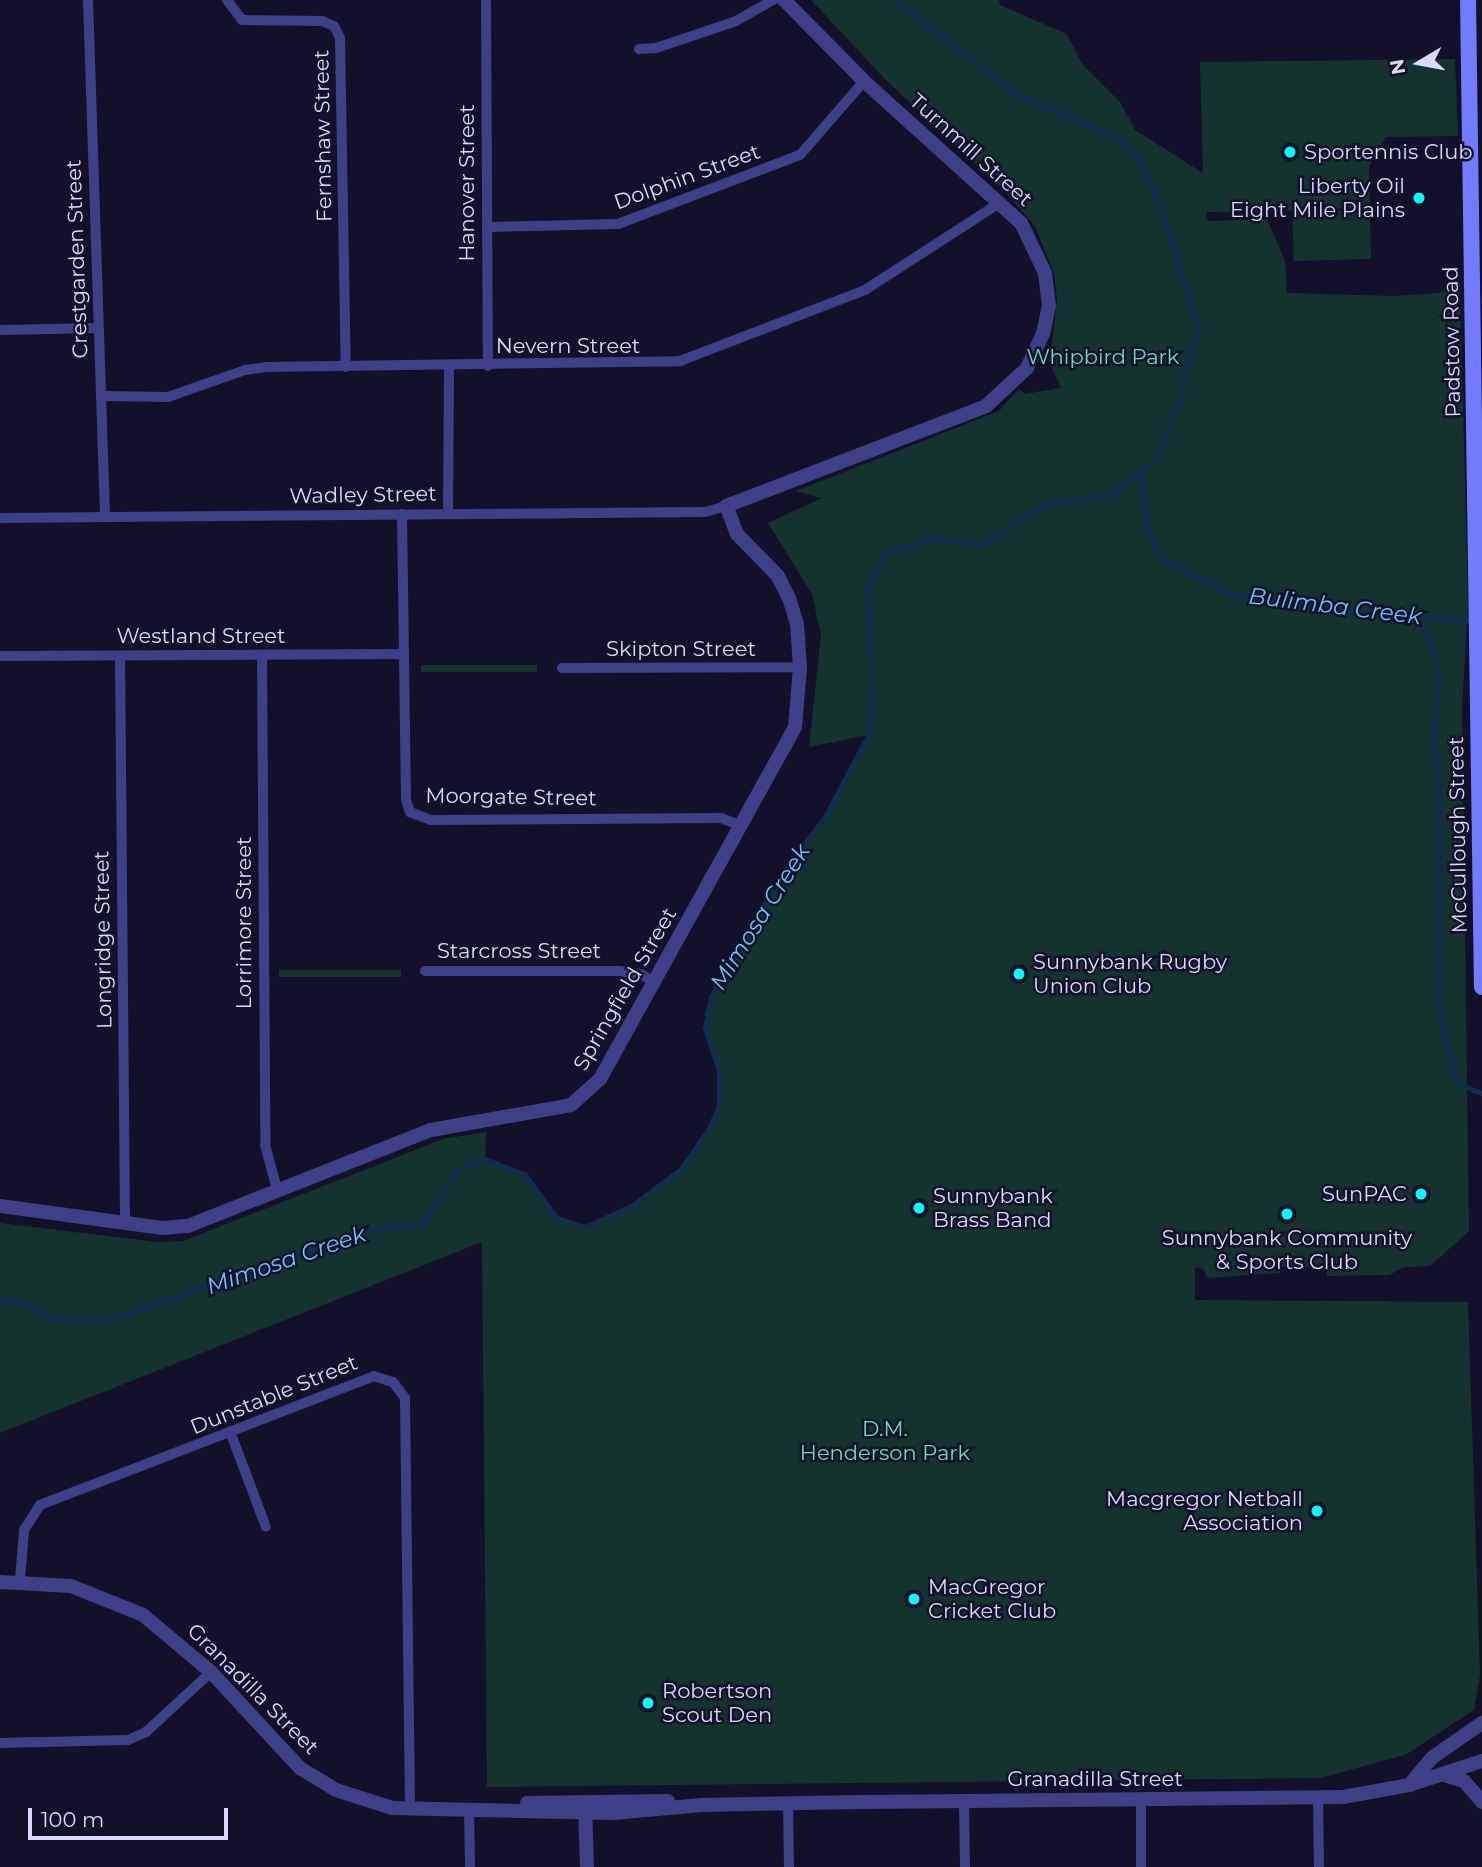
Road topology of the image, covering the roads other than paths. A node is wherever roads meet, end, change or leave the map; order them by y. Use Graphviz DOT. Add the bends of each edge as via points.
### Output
graph roads {
  1 [pos="88,0"];
  2 [pos="227,0"];
  3 [pos="486,0"];
  4 [pos="773,0"];
  5 [pos="784,0"];
  6 [pos="1468,0"];
  7 [pos="639,49"];
  8 [pos="864,81"];
  9 [pos="1001,202"];
  10 [pos="487,228"];
  11 [pos="98,328"];
  12 [pos="0,330"];
  13 [pos="488,366"];
  14 [pos="346,367"];
  15 [pos="449,367"];
  16 [pos="101,396"];
  17 [pos="726,506"];
  18 [pos="448,513"];
  19 [pos="402,514"];
  20 [pos="105,516"];
  21 [pos="0,518"];
  22 [pos="403,654"];
  23 [pos="262,655"];
  24 [pos="0,656"];
  25 [pos="120,656"];
  26 [pos="800,667"];
  27 [pos="562,668"];
  28 [pos="1477,683"];
  29 [pos="742,826"];
  30 [pos="425,971"];
  31 [pos="653,982"];
  32 [pos="1482,987"];
  33 [pos="277,1189"];
  34 [pos="0,1206"];
  35 [pos="125,1223"];
  36 [pos="231,1434"];
  37 [pos="267,1527"];
  38 [pos="20,1580"];
  39 [pos="0,1582"];
  40 [pos="211,1672"];
  41 [pos="1482,1723"];
  42 [pos="0,1743"];
  43 [pos="1482,1761"];
  44 [pos="1442,1774"];
  45 [pos="1409,1785"];
  46 [pos="1318,1797"];
  47 [pos="1141,1800"];
  48 [pos="964,1802"];
  49 [pos="1482,1802"];
  50 [pos="788,1804"];
  51 [pos="585,1806"];
  52 [pos="410,1808"];
  53 [pos="475,1808"];
  54 [pos="470,1867"];
  55 [pos="587,1867"];
  56 [pos="789,1867"];
  57 [pos="965,1867"];
  58 [pos="1141,1867"];
  59 [pos="1319,1867"];
  1 -- 11 [label="street, Crestgarden Street"];
  2 -- 14 [label="street, Fernshaw Street" via="242,20 322,21 334,26 340,38"];
  3 -- 10 [label="street, Hanover Street"];
  4 -- 7 [label="street" via="736,21 656,48"];
  5 -- 8 [label="street, Turnmill Street"];
  6 -- 28 [label="main road, Padstow Road"];
  8 -- 9 [label="street, Turnmill Street"];
  8 -- 10 [label="street, Dolphin Street" via="800,155 618,224"];
  9 -- 13 [label="street, Nevern Street" via="865,290 680,361"];
  9 -- 17 [label="street, Turnmill Street" via="1036,249 1049,306 1036,352 1012,386 986,406"];
  10 -- 13 [label="street, Hanover Street"];
  11 -- 12 [label="street"];
  11 -- 16 [label="street, Crestgarden Street"];
  13 -- 15 [label="street, Nevern Street"];
  14 -- 15 [label="street, Nevern Street"];
  14 -- 16 [label="street, Nevern Street" via="266,367 168,397"];
  15 -- 18 [label="street"];
  16 -- 20 [label="street, Crestgarden Street"];
  17 -- 18 [label="street, Wadley Street" via="705,512"];
  17 -- 26 [label="street, Springfield Street" via="737,534 778,576 789,598 797,624"];
  18 -- 19 [label="street, Wadley Street"];
  19 -- 20 [label="street, Wadley Street"];
  19 -- 22 [label="street, Moorgate Street"];
  20 -- 21 [label="street, Wadley Street"];
  22 -- 23 [label="street, Westland Street"];
  22 -- 29 [label="street, Moorgate Street" via="406,800 410,812 420,818 721,818"];
  23 -- 25 [label="street, Westland Street"];
  23 -- 33 [label="street, Lorrimore Street" via="265,1145"];
  24 -- 25 [label="street, Westland Street"];
  25 -- 35 [label="street, Longridge Street"];
  26 -- 27 [label="street, Skipton Street"];
  26 -- 29 [label="street, Springfield Street" via="795,727"];
  28 -- 32 [label="main road, McCullough Street"];
  29 -- 31 [label="street, Springfield Street"];
  30 -- 31 [label="street, Starcross Street" via="620,971 641,974"];
  31 -- 33 [label="street, Springfield Street" via="600,1079 571,1105 431,1130"];
  33 -- 35 [label="street, Springfield Street" via="188,1226"];
  34 -- 35 [label="street, Springfield Street"];
  36 -- 37 [label="street"];
  36 -- 38 [label="street, Dunstable Street" via="40,1505 24,1530"];
  36 -- 52 [label="street, Dunstable Street" via="374,1376 393,1382 405,1398"];
  38 -- 39 [label="street, Granadilla Street"];
  38 -- 40 [label="street, Granadilla Street" via="71,1586 123,1604 176,1639"];
  40 -- 42 [label="street" via="146,1732 128,1740"];
  40 -- 52 [label="street, Granadilla Street" via="280,1749 315,1779 373,1804"];
  41 -- 45 [label="street" via="1433,1757"];
  43 -- 44 [label="street, Granadilla Street"];
  44 -- 45 [label="street, Granadilla Street"];
  44 -- 49 [label="street" via="1464,1781"];
  45 -- 46 [label="street, Granadilla Street"];
  46 -- 47 [label="street, Granadilla Street"];
  46 -- 59 [label="street"];
  47 -- 48 [label="street, Granadilla Street"];
  47 -- 58 [label="street"];
  48 -- 50 [label="street, Granadilla Street"];
  48 -- 57 [label="street"];
  50 -- 51 [label="street, Granadilla Street"];
  50 -- 56 [label="street"];
  51 -- 53 [label="street, Granadilla Street"];
  51 -- 55 [label="street"];
  52 -- 53 [label="street, Granadilla Street"];
  53 -- 54 [label="street"];
}
